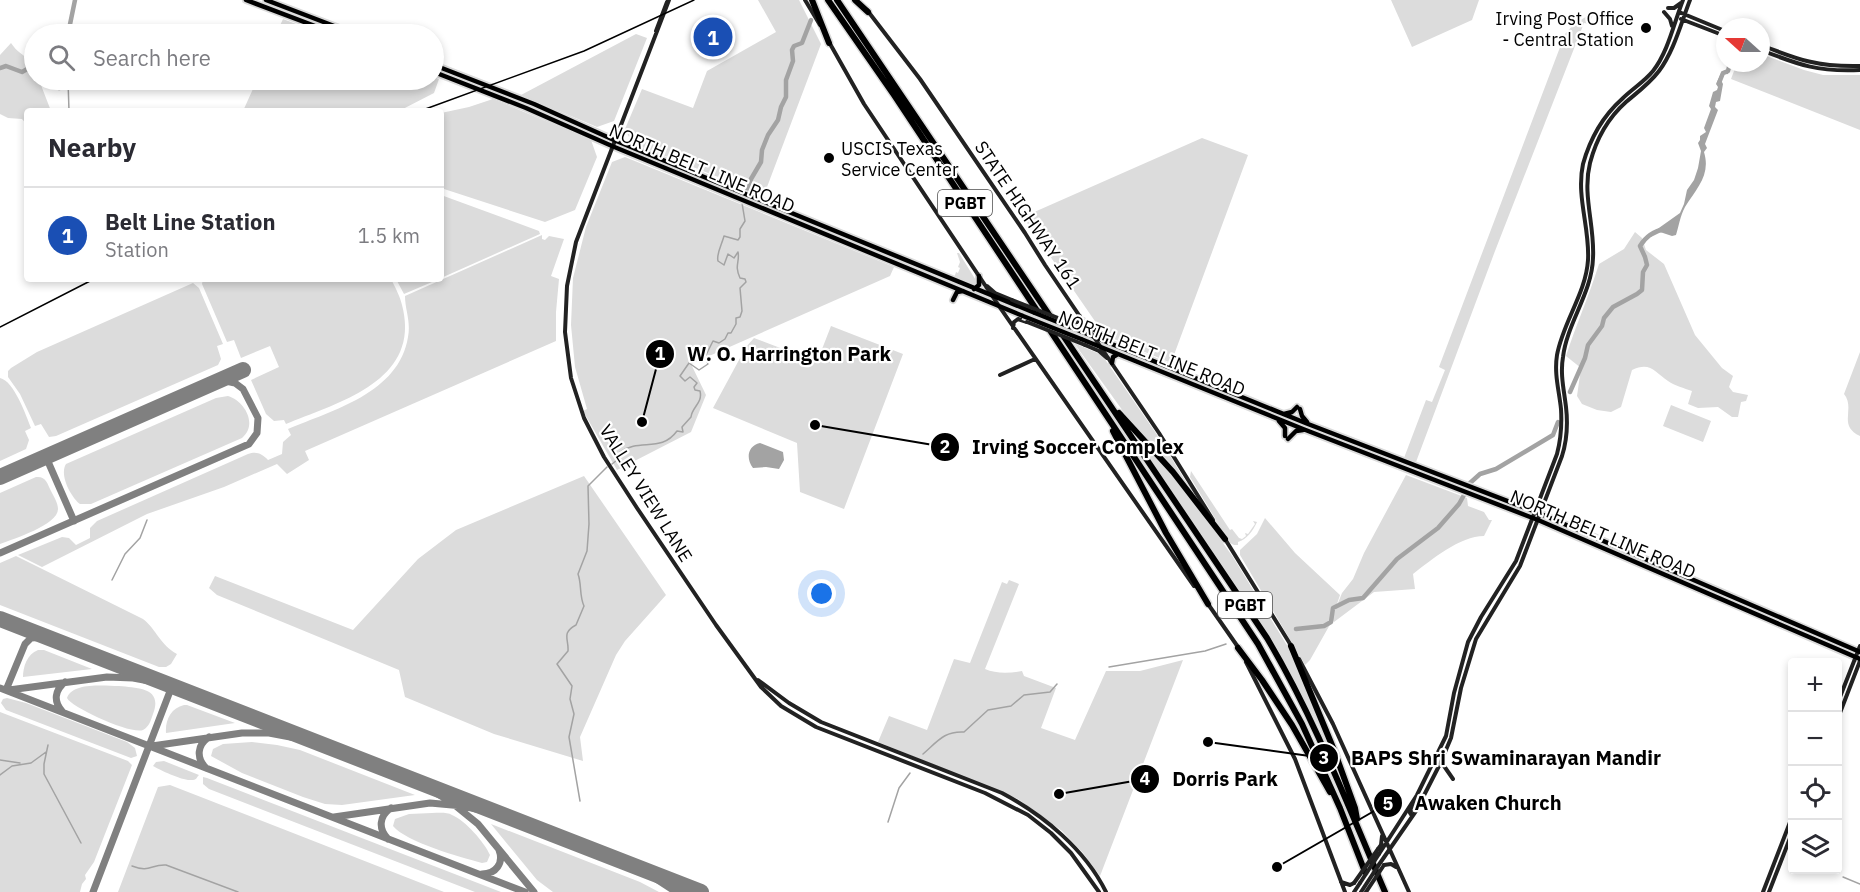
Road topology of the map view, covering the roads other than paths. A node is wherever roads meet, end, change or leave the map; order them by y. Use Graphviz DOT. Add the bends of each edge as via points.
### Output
graph roads {
  1 [pos="246,0"];
  2 [pos="266,0"];
  3 [pos="669,0"];
  4 [pos="805,0"];
  5 [pos="812,0"];
  6 [pos="828,0"];
  7 [pos="837,0"];
  8 [pos="857,0"];
  9 [pos="1683,0"];
  10 [pos="1690,0"];
  11 [pos="868,12"];
  12 [pos="1678,15"];
  13 [pos="1684,17"];
  14 [pos="310,24"];
  15 [pos="329,24"];
  16 [pos="1711,28"];
  17 [pos="1716,29"];
  18 [pos="1671,31"];
  19 [pos="1716,31"];
  20 [pos="829,43"];
  21 [pos="1770,49"];
  22 [pos="1770,53"];
  23 [pos="1802,63"];
  24 [pos="1860,66"];
  25 [pos="444,69"];
  26 [pos="1860,70"];
  27 [pos="444,76"];
  28 [pos="1620,100"];
  29 [pos="1611,118"];
  30 [pos="614,140"];
  31 [pos="612,146"];
  32 [pos="979,276"];
  33 [pos="984,284"];
  34 [pos="974,289"];
  35 [pos="963,291"];
  36 [pos="993,297"];
  37 [pos="953,300"];
  38 [pos="999,306"];
  39 [pos="1081,318"];
  40 [pos="1013,328"];
  41 [pos="1095,338"];
  42 [pos="1119,347"];
  43 [pos="1102,348"];
  44 [pos="1118,354"];
  45 [pos="1035,359"];
  46 [pos="1111,362"];
  47 [pos="1167,367"];
  48 [pos="1165,373"];
  49 [pos="1000,375"];
  50 [pos="1562,382"];
  51 [pos="1556,383"];
  52 [pos="1557,389"];
  53 [pos="1563,389"];
  54 [pos="1105,398"];
  55 [pos="1100,407"];
  56 [pos="1284,414"];
  57 [pos="1275,418"];
  58 [pos="1308,424"];
  59 [pos="1304,429"];
  60 [pos="1376,458"];
  61 [pos="1396,459"];
  62 [pos="1554,469"];
  63 [pos="1476,489"];
  64 [pos="1474,495"];
  65 [pos="1538,512"];
  66 [pos="1535,519"];
  67 [pos="1225,539"];
  68 [pos="1600,539"];
  69 [pos="1598,545"];
  70 [pos="1645,558"];
  71 [pos="1642,564"];
  72 [pos="1208,604"];
  73 [pos="1755,606"];
  74 [pos="1753,612"];
  75 [pos="1788,621"];
  76 [pos="1786,627"];
  77 [pos="1291,646"];
  78 [pos="1238,648"];
  79 [pos="1859,650"];
  80 [pos="1859,659"];
  81 [pos="752,675"];
  82 [pos="1842,694"];
  83 [pos="1842,702"];
  84 [pos="1443,757"];
  85 [pos="1453,779"];
  86 [pos="1417,795"];
  87 [pos="1340,808"];
  88 [pos="1412,816"];
  89 [pos="1791,820"];
  90 [pos="1358,828"];
  91 [pos="1381,832"];
  92 [pos="1393,833"];
  93 [pos="1386,843"];
  94 [pos="1788,843"];
  95 [pos="1389,849"];
  96 [pos="1378,851"];
  97 [pos="1397,867"];
  98 [pos="1341,882"];
  99 [pos="1355,888"];
  100 [pos="1099,892"];
  101 [pos="1106,892"];
  102 [pos="1345,892"];
  103 [pos="1360,892"];
  104 [pos="1366,892"];
  105 [pos="1374,892"];
  106 [pos="1385,892"];
  107 [pos="1409,892"];
  108 [pos="1763,892"];
  109 [pos="1769,892"];
  1 -- 14 [label="main road"];
  2 -- 15 [label="main road"];
  3 -- 30 [label="main road, VALLEY VIEW LANE"];
  4 -- 20 [label="main road"];
  5 -- 20 [label="highway"];
  6 -- 55 [label="highway, PGBT"];
  7 -- 54 [label="highway, PGBT"];
  8 -- 11 [label="highway"];
  9 -- 12 [label="main road"];
  9 -- 18 [label="main road" via="1666,10"];
  10 -- 13 [label="main road"];
  11 -- 39 [label="main road, STATE HIGHWAY 161" via="920,79"];
  12 -- 13 [label="main road"];
  12 -- 18 [label="main road"];
  13 -- 16 [label="main road"];
  13 -- 29 [label="main road" via="1659,70"];
  16 -- 17 [label="main road"];
  16 -- 19 [label="main road"];
  18 -- 28 [label="main road" via="1653,70"];
  20 -- 32 [label="main road" via="864,104"];
  21 -- 23 [label="main road"];
  22 -- 23 [label="main road"];
  23 -- 24 [label="main road"];
  23 -- 26 [label="main road" via="1832,71"];
  25 -- 30 [label="main road, NORTH BELT LINE ROAD"];
  27 -- 31 [label="main road, NORTH BELT LINE ROAD"];
  28 -- 29 [label="main road"];
  28 -- 51 [label="main road" via="1598,128 1583,165 1581,197 1587,269 1560,344"];
  29 -- 50 [label="main road" via="1594,148 1587,175 1592,268 1566,342"];
  30 -- 31 [label="main road, VALLEY VIEW LANE"];
  30 -- 34 [label="main road, NORTH BELT LINE ROAD"];
  31 -- 35 [label="main road, NORTH BELT LINE ROAD"];
  31 -- 81 [label="main road, VALLEY VIEW LANE" via="570,265 565,332 571,378 584,418 604,457"];
  32 -- 33 [label="main road"];
  32 -- 34 [label="main road" via="979,285"];
  33 -- 36 [label="main road"];
  33 -- 39 [label="main road, bridge" via="995,293 1071,323"];
  34 -- 36 [label="main road, NORTH BELT LINE ROAD"];
  35 -- 37 [label="main road" via="955,294"];
  35 -- 38 [label="main road, NORTH BELT LINE ROAD"];
  36 -- 38 [label="main road"];
  36 -- 41 [label="main road, NORTH BELT LINE ROAD, bridge"];
  38 -- 40 [label="main road"];
  38 -- 43 [label="main road, NORTH BELT LINE ROAD, bridge"];
  39 -- 41 [label="main road, STATE HIGHWAY 161"];
  39 -- 42 [label="main road"];
  40 -- 45 [label="main road"];
  40 -- 46 [label="main road, bridge" via="1018,319 1027,322 1099,351"];
  41 -- 42 [label="main road, NORTH BELT LINE ROAD"];
  41 -- 43 [label="main road, STATE HIGHWAY 161"];
  42 -- 47 [label="main road, NORTH BELT LINE ROAD"];
  43 -- 44 [label="main road, NORTH BELT LINE ROAD"];
  43 -- 46 [label="main road, STATE HIGHWAY 161"];
  44 -- 46 [label="main road"];
  44 -- 48 [label="main road, NORTH BELT LINE ROAD"];
  45 -- 49 [label="main road"];
  45 -- 72 [label="main road"];
  46 -- 67 [label="main road, STATE HIGHWAY 161"];
  47 -- 48 [label="main road"];
  47 -- 56 [label="main road, NORTH BELT LINE ROAD"];
  48 -- 57 [label="main road, NORTH BELT LINE ROAD"];
  50 -- 51 [label="main road"];
  50 -- 53 [label="main road"];
  51 -- 52 [label="main road"];
  52 -- 53 [label="main road"];
  52 -- 62 [label="main road" via="1562,429"];
  53 -- 62 [label="main road" via="1566,438"];
  54 -- 67 [label="highway" via="1173,472"];
  54 -- 90 [label="highway, PGBT" via="1276,653 1318,734"];
  55 -- 72 [label="highway"];
  55 -- 87 [label="highway, PGBT" via="1258,644 1298,715"];
  56 -- 58 [label="main road, NORTH BELT LINE ROAD"];
  56 -- 58 [label="main road" via="1298,408"];
  57 -- 59 [label="main road, NORTH BELT LINE ROAD"];
  57 -- 59 [label="main road" via="1285,428 1287,437"];
  58 -- 61 [label="main road, NORTH BELT LINE ROAD"];
  59 -- 60 [label="main road, NORTH BELT LINE ROAD"];
  60 -- 61 [label="main road"];
  60 -- 64 [label="main road, NORTH BELT LINE ROAD"];
  61 -- 63 [label="main road, NORTH BELT LINE ROAD"];
  62 -- 65 [label="main road"];
  63 -- 64 [label="main road"];
  63 -- 65 [label="main road, NORTH BELT LINE ROAD"];
  64 -- 66 [label="main road, NORTH BELT LINE ROAD"];
  65 -- 66 [label="main road"];
  65 -- 68 [label="main road, NORTH BELT LINE ROAD"];
  66 -- 69 [label="main road, NORTH BELT LINE ROAD"];
  66 -- 84 [label="main road" via="1518,571 1476,639 1454,729"];
  66 -- 86 [label="main road" via="1515,563 1468,642 1446,736"];
  67 -- 77 [label="main road, STATE HIGHWAY 161"];
  68 -- 69 [label="main road"];
  68 -- 70 [label="main road, NORTH BELT LINE ROAD"];
  69 -- 71 [label="main road, NORTH BELT LINE ROAD"];
  70 -- 71 [label="main road"];
  70 -- 73 [label="main road, NORTH BELT LINE ROAD"];
  71 -- 74 [label="main road, NORTH BELT LINE ROAD"];
  72 -- 78 [label="main road"];
  73 -- 74 [label="main road"];
  73 -- 75 [label="main road, NORTH BELT LINE ROAD"];
  74 -- 76 [label="main road, NORTH BELT LINE ROAD"];
  75 -- 76 [label="main road"];
  75 -- 79 [label="main road, NORTH BELT LINE ROAD"];
  76 -- 80 [label="main road, NORTH BELT LINE ROAD"];
  77 -- 90 [label="highway" via="1334,750 1355,808"];
  77 -- 91 [label="main road, STATE HIGHWAY 161" via="1320,698"];
  78 -- 87 [label="highway" via="1292,725"];
  78 -- 98 [label="main road" via="1295,759"];
  79 -- 80 [label="main road"];
  80 -- 82 [label="main road"];
  80 -- 83 [label="main road"];
  81 -- 100 [label="main road, VALLEY VIEW LANE" via="777,702 816,727 1028,815 1071,853"];
  81 -- 101 [label="main road, VALLEY VIEW LANE" via="821,722 1017,801 1064,838 1094,871"];
  84 -- 85 [label="main road"];
  84 -- 88 [label="main road"];
  86 -- 88 [label="main road"];
  86 -- 92 [label="main road"];
  87 -- 105 [label="highway"];
  88 -- 95 [label="main road"];
  89 -- 108 [label="main road"];
  90 -- 106 [label="highway"];
  91 -- 92 [label="main road"];
  91 -- 93 [label="main road, STATE HIGHWAY 161"];
  91 -- 96 [label="main road"];
  92 -- 93 [label="main road"];
  93 -- 95 [label="main road, STATE HIGHWAY 161"];
  93 -- 96 [label="main road"];
  94 -- 109 [label="main road"];
  95 -- 97 [label="main road, STATE HIGHWAY 161"];
  95 -- 103 [label="main road, bridge"];
  96 -- 99 [label="main road, bridge"];
  97 -- 104 [label="main road, bridge" via="1384,865"];
  97 -- 107 [label="main road, STATE HIGHWAY 161"];
  98 -- 99 [label="main road"];
  98 -- 102 [label="main road"];
}
